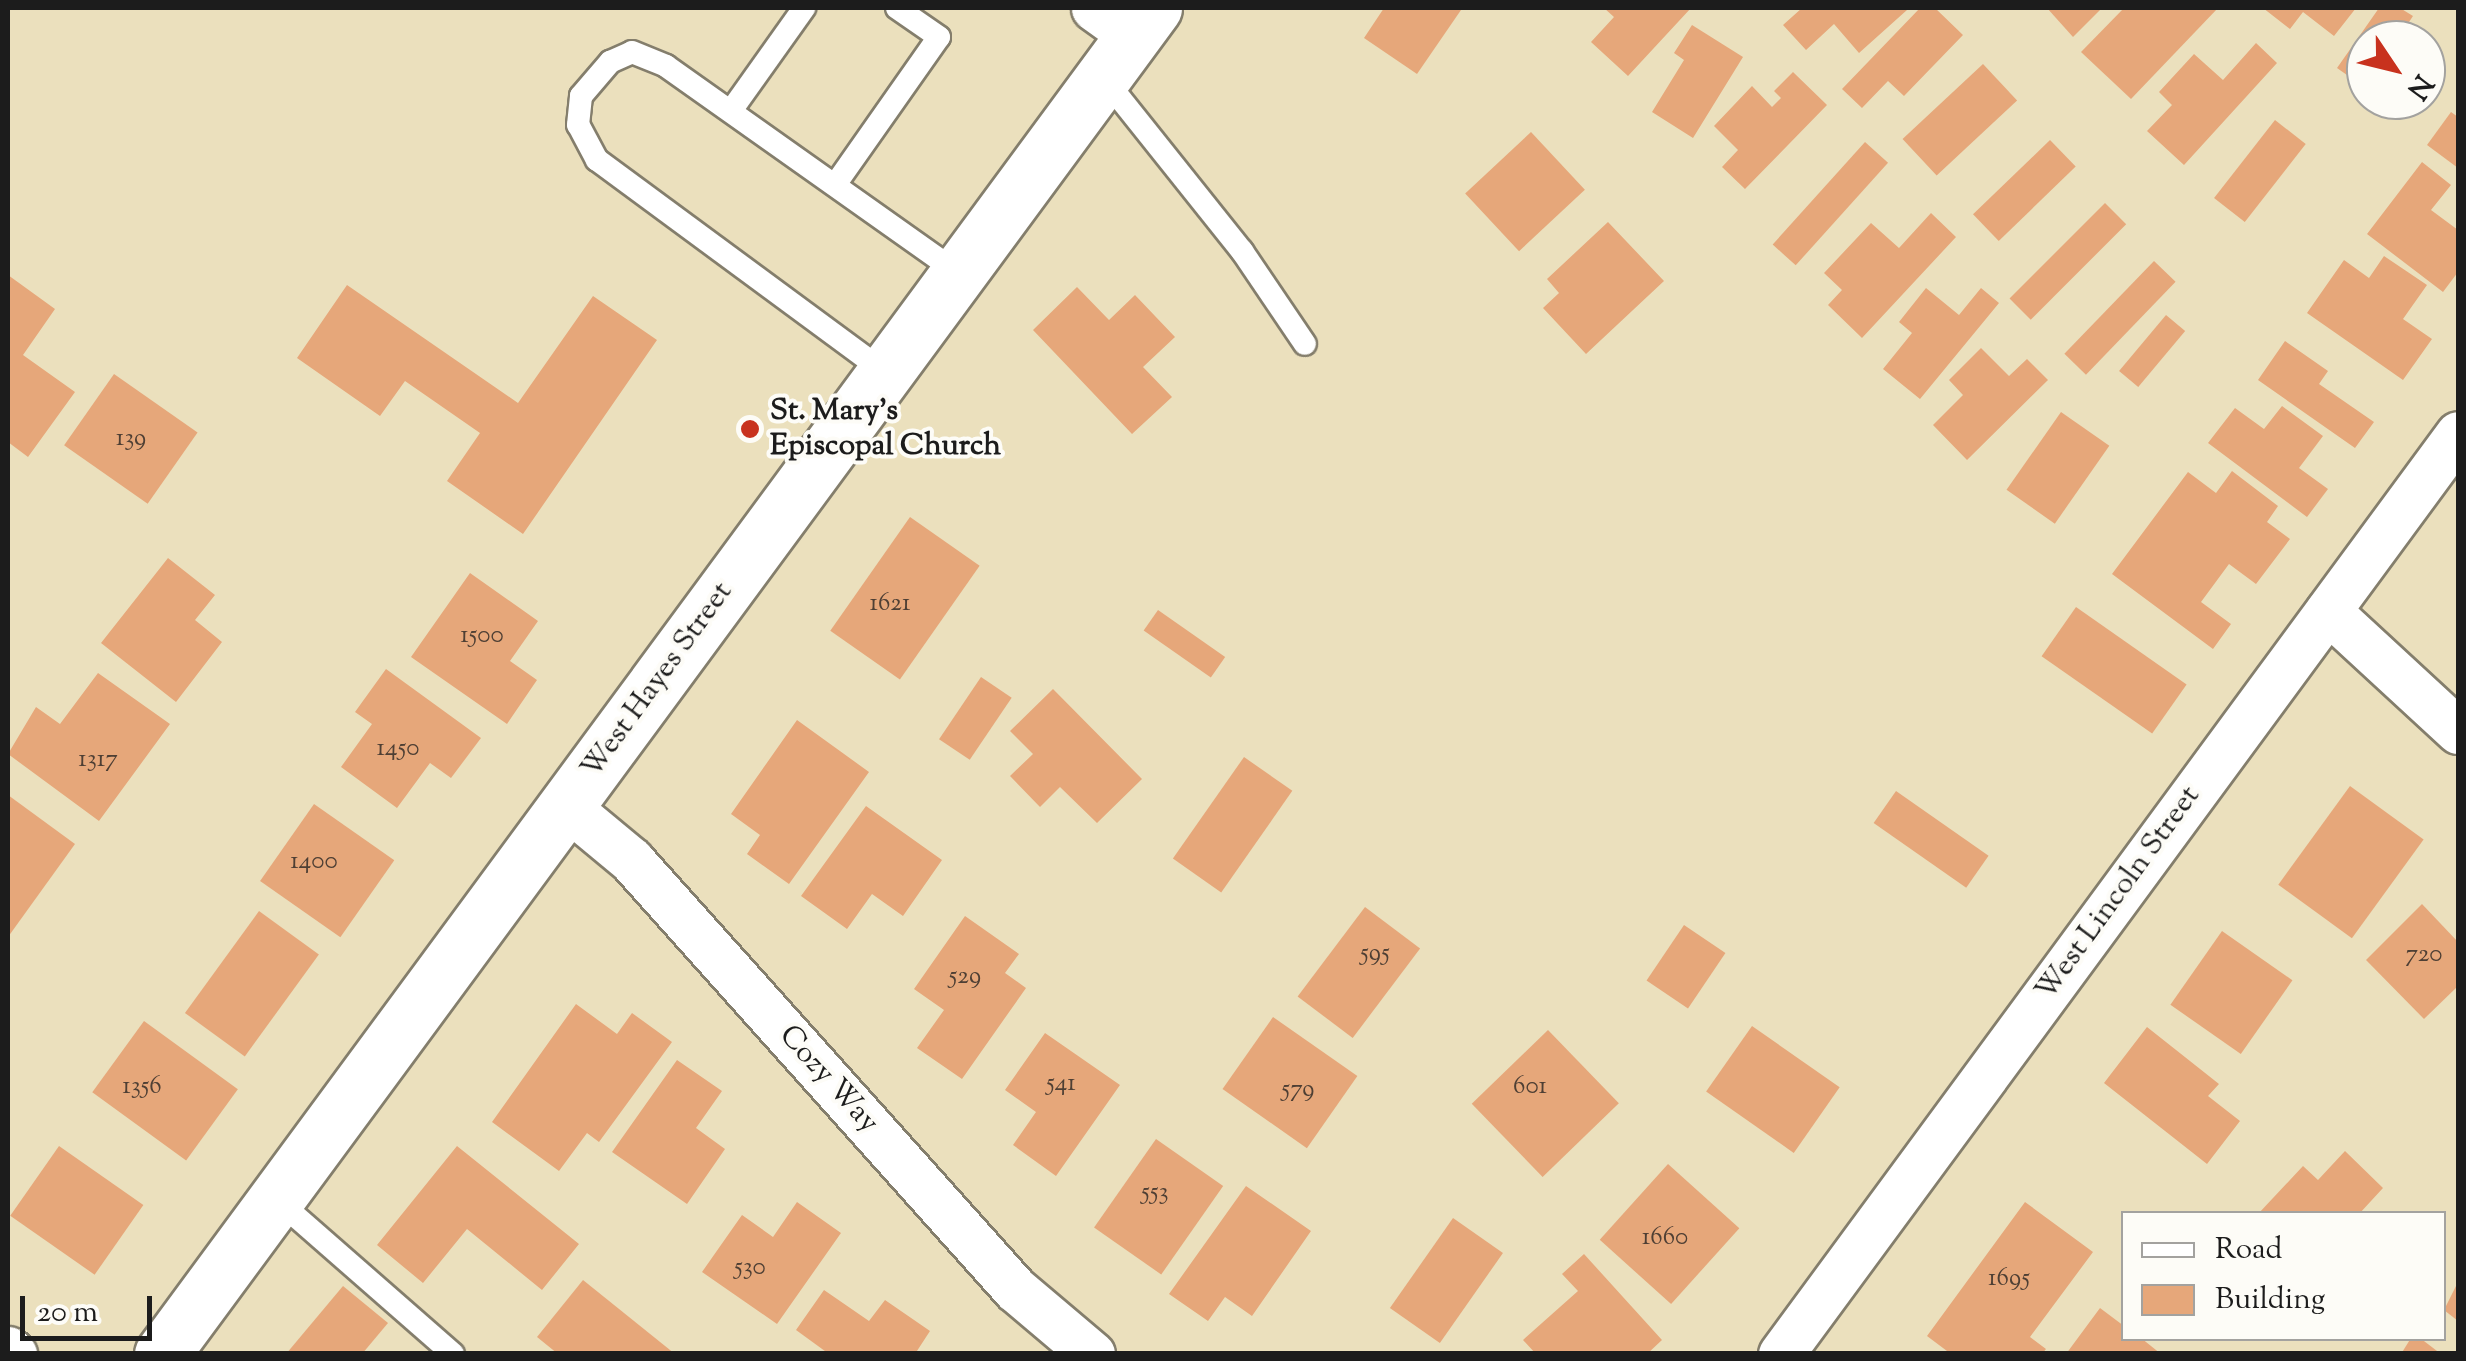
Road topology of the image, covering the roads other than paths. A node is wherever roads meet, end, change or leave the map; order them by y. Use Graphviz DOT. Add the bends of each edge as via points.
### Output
graph roads {
  1 [pos="804,8"];
  2 [pos="897,8"];
  3 [pos="1121,32"];
  4 [pos="733,108"];
  5 [pos="837,182"];
  6 [pos="958,273"];
  7 [pos="1304,344"];
  8 [pos="885,372"];
  9 [pos="2458,434"];
  10 [pos="2328,611"];
  11 [pos="2458,731"];
  12 [pos="566,806"];
  13 [pos="276,1199"];
  14 [pos="1798,1347"];
  15 [pos="8,1349"];
  16 [pos="14,1354"];
  17 [pos="162,1354"];
  18 [pos="453,1354"];
  19 [pos="1092,1354"];
  1 -- 4 [label="lane"];
  2 -- 5 [label="lane" via="939,37"];
  3 -- 6 [label="street, West Hayes Street"];
  3 -- 7 [label="lane" via="1242,251"];
  4 -- 5 [label="lane"];
  4 -- 8 [label="lane" via="632,52 610,62 581,96 578,126 597,160"];
  5 -- 6 [label="lane"];
  6 -- 8 [label="street, West Hayes Street"];
  8 -- 12 [label="street, West Hayes Street"];
  9 -- 10 [label="street, West Lincoln Street"];
  10 -- 11 [label="street"];
  10 -- 14 [label="street, West Lincoln Street"];
  12 -- 13 [label="street, West Hayes Street"];
  12 -- 19 [label="street, Cozy Way" via="630,860 1015,1289"];
  13 -- 17 [label="street, West Hayes Street"];
  13 -- 18 [label="lane"];
  15 -- 16 [label="street"];
}
